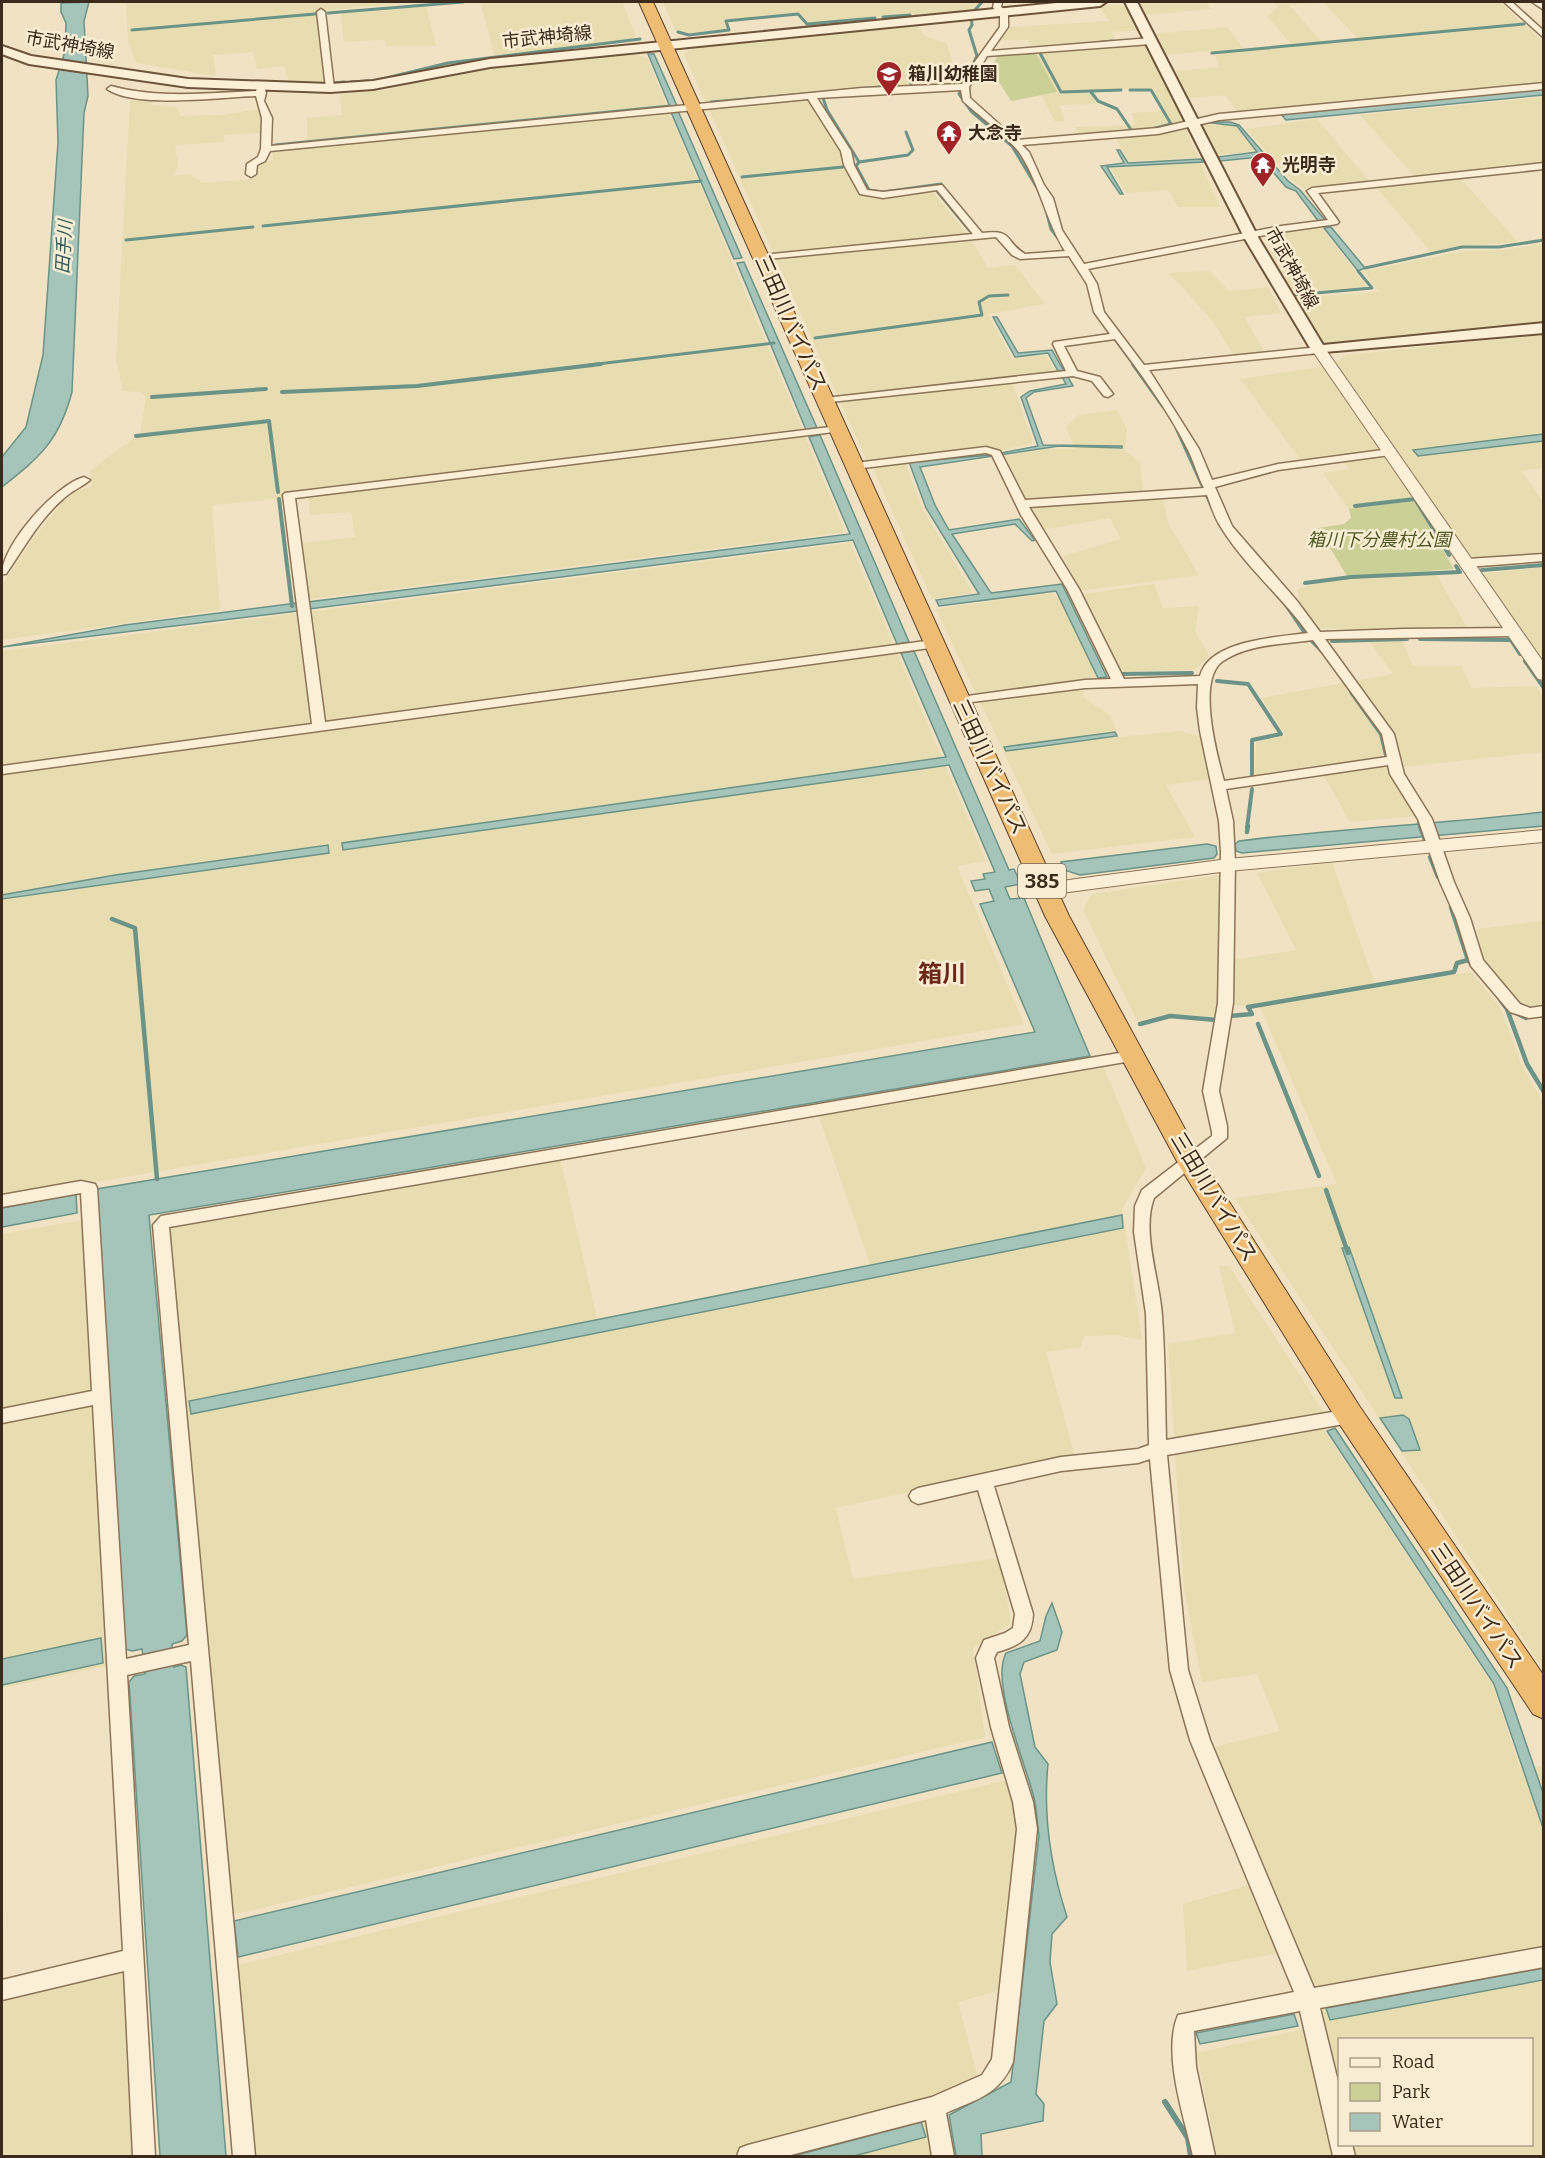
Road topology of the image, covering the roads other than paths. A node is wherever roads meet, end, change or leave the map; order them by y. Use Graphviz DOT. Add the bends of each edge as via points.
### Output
graph roads {
  1 [pos="646,2"];
  2 [pos="1100,2"];
  3 [pos="1131,2"];
  4 [pos="1508,2"];
  5 [pos="1536,2"];
  6 [pos="1001,6"];
  7 [pos="1544,8"];
  8 [pos="321,12"];
  9 [pos="1544,36"];
  10 [pos="1151,41"];
  11 [pos="666,44"];
  12 [pos="2,50"];
  13 [pos="984,54"];
  14 [pos="1544,86"];
  15 [pos="961,87"];
  16 [pos="330,88"];
  17 [pos="111,89"];
  18 [pos="262,91"];
  19 [pos="811,96"];
  20 [pos="693,107"];
  21 [pos="1194,122"];
  22 [pos="1017,143"];
  23 [pos="266,149"];
  24 [pos="1544,166"];
  25 [pos="251,174"];
  26 [pos="979,235"];
  27 [pos="1252,235"];
  28 [pos="1069,253"];
  29 [pos="761,258"];
  30 [pos="1082,267"];
  31 [pos="1544,328"];
  32 [pos="1113,337"];
  33 [pos="1319,350"];
  34 [pos="1142,368"];
  35 [pos="1073,373"];
  36 [pos="1108,394"];
  37 [pos="825,401"];
  38 [pos="838,429"];
  39 [pos="1390,452"];
  40 [pos="855,466"];
  41 [pos="84,480"];
  42 [pos="1205,489"];
  43 [pos="1021,504"];
  44 [pos="1544,557"];
  45 [pos="1467,563"];
  46 [pos="2,572"];
  47 [pos="1513,632"];
  48 [pos="1316,636"];
  49 [pos="933,644"];
  50 [pos="1544,675"];
  51 [pos="1204,680"];
  52 [pos="1119,682"];
  53 [pos="960,701"];
  54 [pos="319,726"];
  55 [pos="1392,760"];
  56 [pos="2,770"];
  57 [pos="1218,786"];
  58 [pos="1544,836"];
  59 [pos="1434,844"];
  60 [pos="1228,865"];
  61 [pos="1046,889"];
  62 [pos="1544,1011"];
  63 [pos="1131,1056"];
  64 [pos="1189,1160"];
  65 [pos="2,1201"];
  66 [pos="101,1396"];
  67 [pos="2,1416"];
  68 [pos="1350,1416"];
  69 [pos="1158,1449"];
  70 [pos="984,1481"];
  71 [pos="918,1496"];
  72 [pos="200,1651"];
  73 [pos="117,1669"];
  74 [pos="1544,1704"];
  75 [pos="1544,1957"];
  76 [pos="134,1959"];
  77 [pos="2,1990"];
  78 [pos="1308,2001"];
  79 [pos="934,2107"];
  80 [pos="1338,2129"];
  81 [pos="144,2157"];
  82 [pos="244,2157"];
  83 [pos="748,2157"];
  84 [pos="944,2157"];
  85 [pos="1204,2157"];
  1 -- 11 [label="highway, 三田川バイパス / 385"];
  2 -- 6 [label="main road, 市武神埼線"];
  3 -- 10 [label="main road, 市武神埼線"];
  4 -- 9 [label="street"];
  5 -- 7 [label="street"];
  6 -- 11 [label="main road, 市武神埼線"];
  6 -- 13 [label="street" via="1004,27"];
  8 -- 16 [label="street"];
  10 -- 13 [label="street"];
  10 -- 21 [label="main road, 市武神埼線"];
  11 -- 16 [label="main road, 市武神埼線" via="490,63 373,85"];
  11 -- 20 [label="highway, 三田川バイパス / 385"];
  12 -- 18 [label="main road, 市武神埼線" via="29,60"];
  13 -- 15 [label="street"];
  14 -- 21 [label="street"];
  15 -- 19 [label="street"];
  15 -- 22 [label="street" via="976,110"];
  16 -- 18 [label="main road, 市武神埼線"];
  17 -- 18 [label="street" via="150,96"];
  18 -- 23 [label="street" via="260,101 267,118"];
  19 -- 20 [label="street"];
  19 -- 26 [label="street" via="846,151 863,192 883,195 939,187"];
  20 -- 23 [label="street"];
  20 -- 29 [label="highway, 三田川バイパス / 385"];
  21 -- 22 [label="street" via="1158,131"];
  21 -- 27 [label="main road, 市武神埼線" via="1219,180"];
  22 -- 28 [label="street" via="1048,198 1057,230"];
  23 -- 25 [label="street" via="262,159 252,164"];
  24 -- 27 [label="street" via="1312,190 1334,222"];
  26 -- 28 [label="street" via="1002,235 1018,256"];
  26 -- 29 [label="street"];
  27 -- 30 [label="street"];
  27 -- 33 [label="main road, 市武神埼線" via="1280,291"];
  28 -- 30 [label="street"];
  29 -- 37 [label="highway, 三田川バイパス / 385"];
  30 -- 32 [label="street"];
  31 -- 33 [label="main road"];
  32 -- 34 [label="street"];
  32 -- 35 [label="street" via="1058,344"];
  33 -- 34 [label="street"];
  33 -- 39 [label="street"];
  34 -- 42 [label="street" via="1193,448"];
  35 -- 36 [label="street" via="1096,379"];
  35 -- 37 [label="street"];
  37 -- 38 [label="highway, 三田川バイパス / 385"];
  38 -- 40 [label="highway, 三田川バイパス / 385"];
  38 -- 54 [label="street" via="289,495"];
  39 -- 42 [label="street" via="1278,467"];
  39 -- 45 [label="street"];
  40 -- 43 [label="street" via="986,450 997,455"];
  40 -- 49 [label="highway, 三田川バイパス / 385"];
  41 -- 46 [label="street" via="59,496"];
  42 -- 43 [label="street"];
  42 -- 48 [label="street" via="1226,527"];
  43 -- 52 [label="street" via="1073,589"];
  44 -- 45 [label="street"];
  45 -- 47 [label="street"];
  47 -- 48 [label="street"];
  47 -- 50 [label="street"];
  48 -- 51 [label="street" via="1235,651 1217,659"];
  48 -- 55 [label="street" via="1388,734"];
  49 -- 53 [label="highway, 三田川バイパス / 385"];
  49 -- 54 [label="street"];
  51 -- 52 [label="street"];
  51 -- 57 [label="street" via="1207,726"];
  52 -- 53 [label="street"];
  53 -- 61 [label="highway, 三田川バイパス / 385"];
  54 -- 56 [label="street"];
  55 -- 57 [label="street"];
  55 -- 59 [label="street"];
  57 -- 60 [label="street" via="1225,813"];
  58 -- 59 [label="street"];
  59 -- 60 [label="street"];
  59 -- 62 [label="street" via="1476,962 1515,1008 1529,1013"];
  60 -- 61 [label="street"];
  60 -- 64 [label="street" via="1224,1021 1211,1088 1211,1101 1221,1127 1219,1138 1209,1149"];
  61 -- 63 [label="highway, 三田川バイパス / 385"];
  63 -- 64 [label="highway, 三田川バイパス / 385"];
  63 -- 72 [label="street" via="167,1220 161,1225"];
  64 -- 68 [label="highway, 三田川バイパス / 385"];
  64 -- 69 [label="street" via="1148,1194 1143,1206 1142,1232 1154,1314"];
  65 -- 66 [label="street" via="89,1188"];
  66 -- 67 [label="street"];
  66 -- 73 [label="street"];
  68 -- 69 [label="street"];
  68 -- 74 [label="highway, 三田川バイパス / 385"];
  69 -- 70 [label="street" via="1138,1456 1061,1464"];
  69 -- 78 [label="street" via="1179,1670 1200,1740"];
  70 -- 71 [label="street"];
  70 -- 79 [label="street" via="1024,1614 1024,1628 1018,1637 991,1646 985,1658 1027,1829 1002,2062 988,2082"];
  72 -- 73 [label="street"];
  72 -- 82 [label="street"];
  73 -- 76 [label="street"];
  75 -- 78 [label="street"];
  76 -- 77 [label="street"];
  76 -- 81 [label="street"];
  78 -- 80 [label="street"];
  78 -- 85 [label="street" via="1185,2022 1181,2031 1185,2064"];
  79 -- 83 [label="street"];
  79 -- 84 [label="street"];
}
